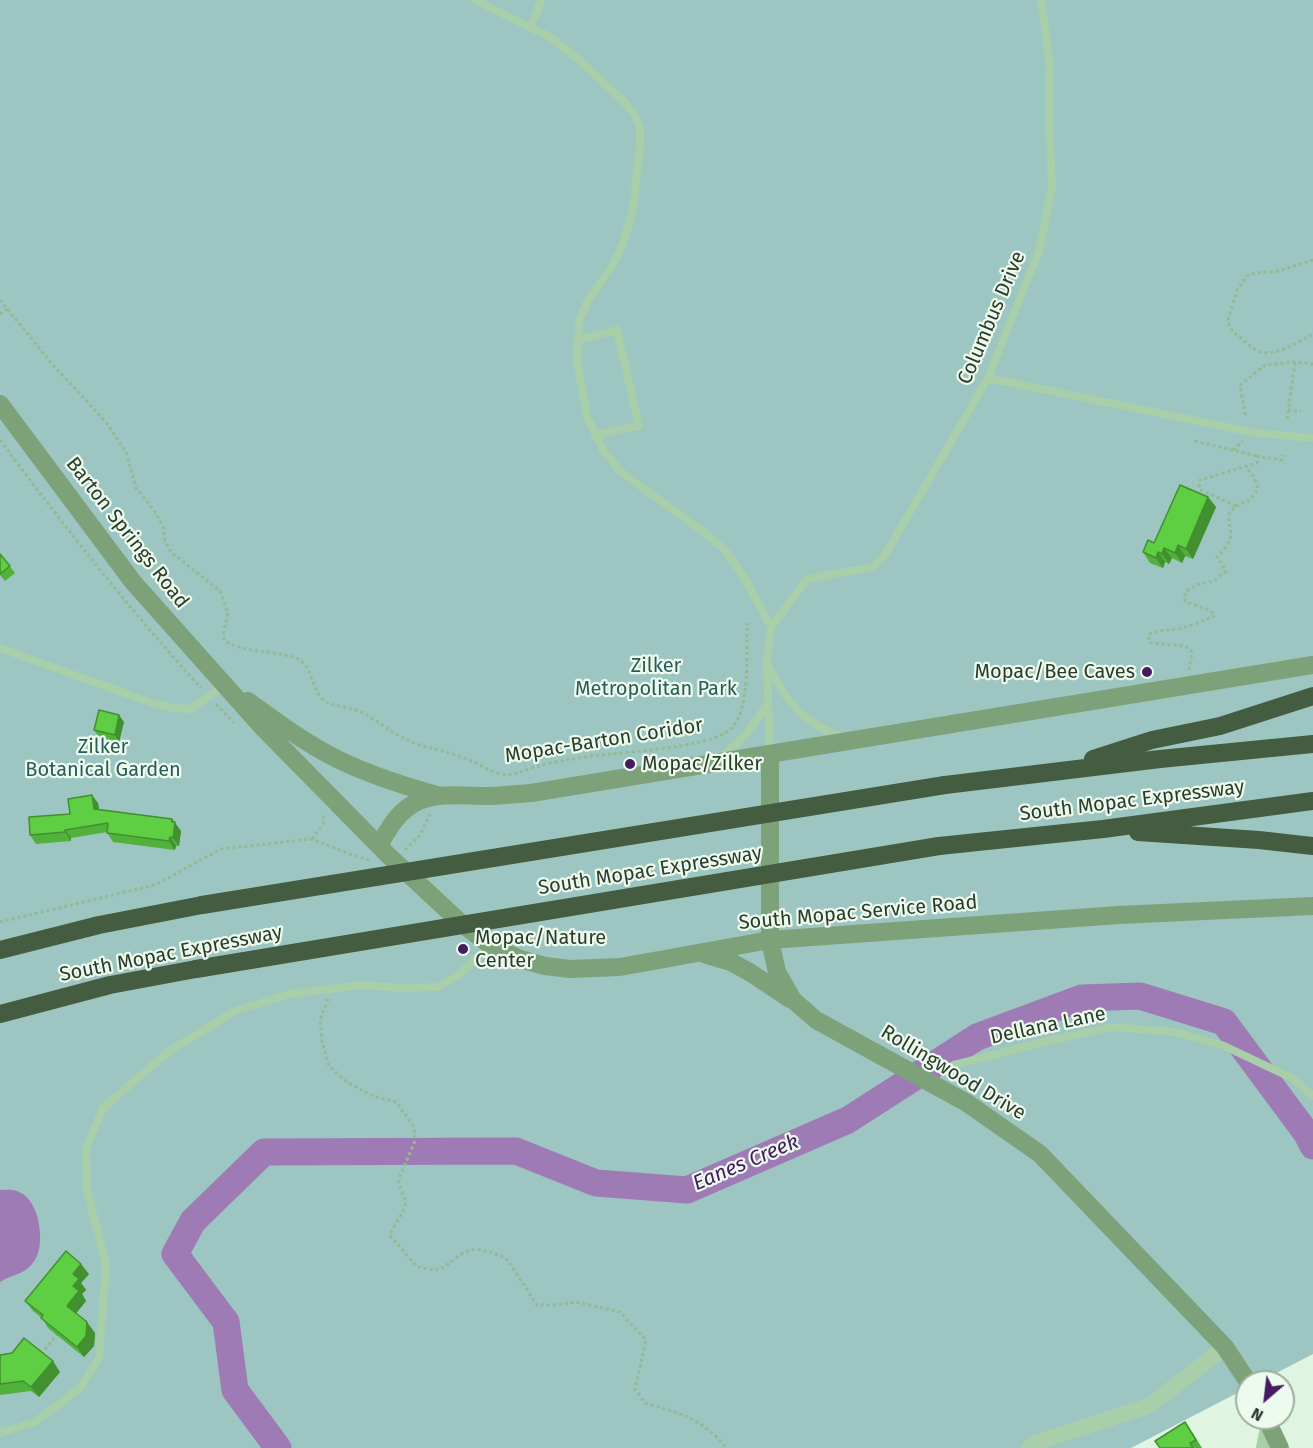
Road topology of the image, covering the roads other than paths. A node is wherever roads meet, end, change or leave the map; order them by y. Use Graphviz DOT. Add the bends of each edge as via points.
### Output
graph roads {
  1 [pos="475,0"];
  2 [pos="541,0"];
  3 [pos="1041,0"];
  4 [pos="531,27"];
  5 [pos="578,340"];
  6 [pos="988,378"];
  7 [pos="0,404"];
  8 [pos="595,435"];
  9 [pos="1313,438"];
  10 [pos="771,627"];
  11 [pos="0,648"];
  12 [pos="767,663"];
  13 [pos="1313,665"];
  14 [pos="225,685"];
  15 [pos="1313,696"];
  16 [pos="768,703"];
  17 [pos="851,740"];
  18 [pos="1313,744"];
  19 [pos="770,755"];
  20 [pos="711,763"];
  21 [pos="1054,772"];
  22 [pos="439,795"];
  23 [pos="1313,801"];
  24 [pos="1103,829"];
  25 [pos="1313,846"];
  26 [pos="378,853"];
  27 [pos="1313,906"];
  28 [pos="770,940"];
  29 [pos="490,945"];
  30 [pos="0,950"];
  31 [pos="699,952"];
  32 [pos="793,1000"];
  33 [pos="0,1014"];
  34 [pos="954,1065"];
  35 [pos="1313,1096"];
  36 [pos="1225,1347"];
  37 [pos="1240,1370"];
  38 [pos="1266,1430"];
  39 [pos="1271,1430"];
  40 [pos="0,1433"];
  41 [pos="1029,1448"];
  42 [pos="1264,1448"];
  43 [pos="1280,1448"];
  1 -- 4 [label="lane"];
  2 -- 4 [label="lane"];
  3 -- 6 [label="lane, Columbus Drive" via="1050,65 1052,187 1039,250"];
  4 -- 5 [label="lane" via="576,57 624,102 640,128 633,209 613,265 587,302 579,322"];
  5 -- 8 [label="lane" via="577,360 587,417"];
  5 -- 8 [label="lane" via="617,330 639,426"];
  6 -- 9 [label="lane" via="1256,433"];
  6 -- 10 [label="lane, Columbus Drive" via="885,555 873,567 807,579"];
  7 -- 14 [label="main road, Barton Springs Road" via="133,582"];
  8 -- 10 [label="lane" via="621,472 725,549"];
  10 -- 12 [label="lane"];
  11 -- 14 [label="lane" via="152,704 173,708 190,709"];
  12 -- 16 [label="lane"];
  12 -- 17 [label="lane" via="783,694 806,719"];
  13 -- 17 [label="main road"];
  14 -- 22 [label="main road, Barton Springs Road" via="348,765"];
  14 -- 26 [label="main road, Barton Springs Road"];
  15 -- 21 [label="highway" via="1220,726 1152,740"];
  16 -- 19 [label="lane"];
  16 -- 20 [label="lane" via="736,746"];
  17 -- 19 [label="main road"];
  18 -- 21 [label="highway, South Mopac Expressway"];
  19 -- 20 [label="main road"];
  19 -- 28 [label="main road, Rollingwood Drive"];
  20 -- 22 [label="main road" via="531,793"];
  21 -- 30 [label="highway, South Mopac Expressway, bridge" via="945,785 202,905"];
  22 -- 26 [label="main road" via="407,808 396,819"];
  23 -- 24 [label="highway, South Mopac Expressway"];
  24 -- 25 [label="highway"];
  24 -- 33 [label="highway, South Mopac Expressway, bridge" via="939,846 196,969 110,985"];
  26 -- 29 [label="main road, South Mopac Service Road"];
  27 -- 28 [label="main road, South Mopac Service Road" via="1119,915"];
  28 -- 31 [label="main road, South Mopac Service Road"];
  28 -- 32 [label="main road, Rollingwood Drive" via="777,972"];
  29 -- 31 [label="main road, South Mopac Service Road" via="520,959 570,969 620,967"];
  29 -- 40 [label="lane" via="460,974 438,987 361,985 290,994 235,1011 168,1052 103,1108 86,1149 87,1190 106,1264 99,1358 80,1388 35,1422"];
  31 -- 32 [label="main road" via="731,962"];
  32 -- 36 [label="main road, Rollingwood Drive" via="816,1020 967,1103 1040,1154"];
  34 -- 35 [label="lane, Dellana Lane" via="1112,1027 1174,1032 1222,1045 1292,1078"];
  36 -- 37 [label="main road, Rollingwood Drive"];
  36 -- 41 [label="street" via="1149,1406 1034,1443"];
  38 -- 42 [label="street"];
  39 -- 43 [label="main road"];
}
